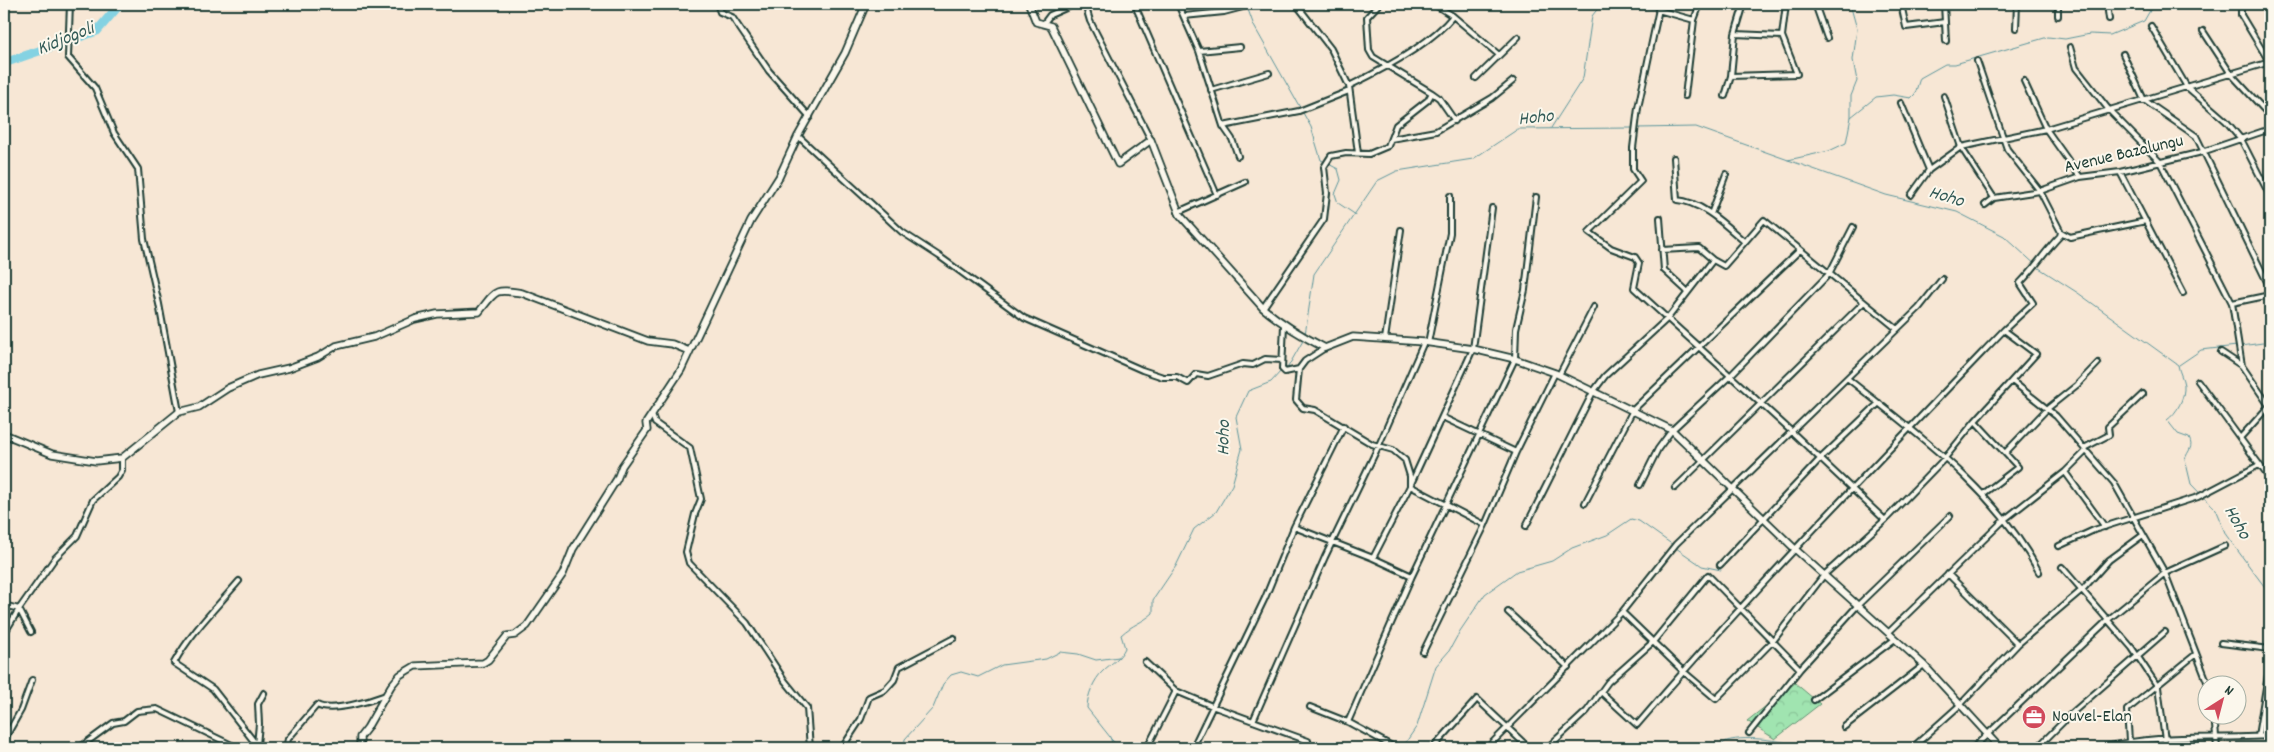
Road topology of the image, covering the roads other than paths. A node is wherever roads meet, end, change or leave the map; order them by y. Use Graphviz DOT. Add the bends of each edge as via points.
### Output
graph roads {
  1 [pos="70,4"];
  2 [pos="717,4"];
  3 [pos="866,4"];
  4 [pos="1029,4"];
  5 [pos="1075,4"];
  6 [pos="1085,4"];
  7 [pos="1178,4"];
  8 [pos="1296,4"];
  9 [pos="1379,4"];
  10 [pos="1434,4"];
  11 [pos="1646,4"];
  12 [pos="1700,4"];
  13 [pos="1744,4"];
  14 [pos="1786,4"];
  15 [pos="1816,4"];
  16 [pos="1901,4"];
  17 [pos="1944,4"];
  18 [pos="2017,4"];
  19 [pos="2058,4"];
  20 [pos="2107,4"];
  21 [pos="2241,4"];
  22 [pos="1243,7"];
  23 [pos="1659,7"];
  24 [pos="1136,10"];
  25 [pos="1184,16"];
  26 [pos="1453,16"];
  27 [pos="2058,16"];
  28 [pos="2109,19"];
  29 [pos="1694,20"];
  30 [pos="1945,22"];
  31 [pos="1044,23"];
  32 [pos="2151,26"];
  33 [pos="2016,28"];
  34 [pos="2203,31"];
  35 [pos="1736,34"];
  36 [pos="1782,36"];
  37 [pos="1518,37"];
  38 [pos="1827,38"];
  39 [pos="1946,41"];
  40 [pos="1240,47"];
  41 [pos="2070,47"];
  42 [pos="1199,51"];
  43 [pos="2123,54"];
  44 [pos="1499,56"];
  45 [pos="1977,62"];
  46 [pos="2270,63"];
  47 [pos="1388,67"];
  48 [pos="1270,74"];
  49 [pos="2231,74"];
  50 [pos="1731,76"];
  51 [pos="1476,78"];
  52 [pos="1513,82"];
  53 [pos="2024,82"];
  54 [pos="2187,87"];
  55 [pos="1349,88"];
  56 [pos="1211,90"];
  57 [pos="1432,93"];
  58 [pos="1685,96"];
  59 [pos="1725,96"];
  60 [pos="1944,96"];
  61 [pos="2144,100"];
  62 [pos="1901,103"];
  63 [pos="2109,110"];
  64 [pos="810,116"];
  65 [pos="2270,116"];
  66 [pos="1455,121"];
  67 [pos="1223,126"];
  68 [pos="2046,129"];
  69 [pos="2270,129"];
  70 [pos="798,136"];
  71 [pos="2003,138"];
  72 [pos="1391,139"];
  73 [pos="1151,140"];
  74 [pos="2241,140"];
  75 [pos="1961,147"];
  76 [pos="2202,152"];
  77 [pos="1358,153"];
  78 [pos="1238,156"];
  79 [pos="1674,158"];
  80 [pos="2160,162"];
  81 [pos="1929,170"];
  82 [pos="2120,172"];
  83 [pos="1726,174"];
  84 [pos="2080,177"];
  85 [pos="1245,182"];
  86 [pos="2040,191"];
  87 [pos="1217,195"];
  88 [pos="1911,195"];
  89 [pos="1450,196"];
  90 [pos="2270,196"];
  91 [pos="1536,197"];
  92 [pos="1994,198"];
  93 [pos="1985,205"];
  94 [pos="1492,208"];
  95 [pos="1178,212"];
  96 [pos="1711,214"];
  97 [pos="1660,218"];
  98 [pos="2146,221"];
  99 [pos="1853,227"];
  100 [pos="1401,230"];
  101 [pos="2061,232"];
  102 [pos="1745,242"];
  103 [pos="1662,250"];
  104 [pos="1800,250"];
  105 [pos="1713,260"];
  106 [pos="1828,274"];
  107 [pos="1942,279"];
  108 [pos="2270,288"];
  109 [pos="1688,292"];
  110 [pos="2183,293"];
  111 [pos="2270,296"];
  112 [pos="1864,302"];
  113 [pos="2232,303"];
  114 [pos="1594,307"];
  115 [pos="1263,308"];
  116 [pos="1668,318"];
  117 [pos="1284,325"];
  118 [pos="1898,329"];
  119 [pos="2004,330"];
  120 [pos="1384,339"];
  121 [pos="1426,343"];
  122 [pos="1700,346"];
  123 [pos="1325,348"];
  124 [pos="1473,349"];
  125 [pos="689,351"];
  126 [pos="2221,352"];
  127 [pos="1515,359"];
  128 [pos="1282,360"];
  129 [pos="2098,363"];
  130 [pos="2242,366"];
  131 [pos="1299,369"];
  132 [pos="1557,374"];
  133 [pos="1731,375"];
  134 [pos="1847,378"];
  135 [pos="2012,381"];
  136 [pos="2198,381"];
  137 [pos="1593,392"];
  138 [pos="2143,394"];
  139 [pos="1879,403"];
  140 [pos="1762,404"];
  141 [pos="2270,407"];
  142 [pos="2047,409"];
  143 [pos="1632,410"];
  144 [pos="178,412"];
  145 [pos="652,415"];
  146 [pos="1442,417"];
  147 [pos="1974,421"];
  148 [pos="1344,426"];
  149 [pos="1909,429"];
  150 [pos="1672,430"];
  151 [pos="1792,432"];
  152 [pos="4,434"];
  153 [pos="1481,435"];
  154 [pos="2240,438"];
  155 [pos="1380,446"];
  156 [pos="2085,449"];
  157 [pos="1516,452"];
  158 [pos="2004,453"];
  159 [pos="122,458"];
  160 [pos="1945,458"];
  161 [pos="1820,459"];
  162 [pos="1704,460"];
  163 [pos="2259,466"];
  164 [pos="2065,472"];
  165 [pos="2270,479"];
  166 [pos="1640,485"];
  167 [pos="1410,486"];
  168 [pos="1675,488"];
  169 [pos="1733,488"];
  170 [pos="1852,490"];
  171 [pos="1984,494"];
  172 [pos="1585,503"];
  173 [pos="1447,504"];
  174 [pos="1950,516"];
  175 [pos="1764,518"];
  176 [pos="2133,518"];
  177 [pos="2005,519"];
  178 [pos="1886,520"];
  179 [pos="1485,525"];
  180 [pos="1526,526"];
  181 [pos="1294,527"];
  182 [pos="2105,527"];
  183 [pos="2143,535"];
  184 [pos="1334,544"];
  185 [pos="2059,546"];
  186 [pos="2226,546"];
  187 [pos="1795,549"];
  188 [pos="1374,558"];
  189 [pos="1720,565"];
  190 [pos="2062,567"];
  191 [pos="2039,572"];
  192 [pos="2165,573"];
  193 [pos="1948,574"];
  194 [pos="1824,575"];
  195 [pos="1412,576"];
  196 [pos="239,582"];
  197 [pos="2083,589"];
  198 [pos="4,605"];
  199 [pos="1858,605"];
  200 [pos="19,609"];
  201 [pos="1740,609"];
  202 [pos="1508,612"];
  203 [pos="1622,612"];
  204 [pos="2109,619"];
  205 [pos="31,632"];
  206 [pos="1888,632"];
  207 [pos="2165,632"];
  208 [pos="4,634"];
  209 [pos="954,638"];
  210 [pos="1895,639"];
  211 [pos="1772,641"];
  212 [pos="1653,642"];
  213 [pos="2220,643"];
  214 [pos="2018,644"];
  215 [pos="2270,649"];
  216 [pos="1423,652"];
  217 [pos="2196,654"];
  218 [pos="2138,656"];
  219 [pos="1145,662"];
  220 [pos="2270,663"];
  221 [pos="1924,665"];
  222 [pos="1568,667"];
  223 [pos="1800,668"];
  224 [pos="1683,671"];
  225 [pos="2204,674"];
  226 [pos="32,680"];
  227 [pos="2158,687"];
  228 [pos="1176,691"];
  229 [pos="1601,692"];
  230 [pos="264,693"];
  231 [pos="386,695"];
  232 [pos="1814,700"];
  233 [pos="1960,705"];
  234 [pos="1212,706"];
  235 [pos="1310,707"];
  236 [pos="1253,721"];
  237 [pos="1348,722"];
  238 [pos="2215,724"];
  239 [pos="1508,726"];
  240 [pos="1844,727"];
  241 [pos="1749,733"];
  242 [pos="1988,735"];
  243 [pos="2216,736"];
  244 [pos="2258,736"];
  245 [pos="2268,736"];
  246 [pos="2165,737"];
  247 [pos="4,740"];
  248 [pos="1196,741"];
  249 [pos="1308,741"];
  250 [pos="2129,741"];
  251 [pos="2124,742"];
  252 [pos="1392,746"];
  253 [pos="258,747"];
  254 [pos="79,748"];
  255 [pos="238,748"];
  256 [pos="286,748"];
  257 [pos="360,748"];
  258 [pos="810,748"];
  259 [pos="842,748"];
  260 [pos="1147,748"];
  261 [pos="1433,748"];
  262 [pos="1487,748"];
  263 [pos="1529,748"];
  264 [pos="1547,748"];
  265 [pos="1912,748"];
  266 [pos="1973,748"];
  267 [pos="2000,748"];
  268 [pos="2037,748"];
  269 [pos="2102,748"];
  270 [pos="2124,748"];
  271 [pos="2166,748"];
  272 [pos="2216,748"];
  273 [pos="2267,748"];
  1 -- 144 [label="street" via="68,57 95,88 114,133 138,169 144,239"];
  2 -- 64 [label="street" via="720,12 732,17 769,70"];
  3 -- 64 [label="street" via="845,53"];
  4 -- 31 [label="street" via="1036,22"];
  5 -- 31 [label="street" via="1050,15"];
  6 -- 73 [label="street" via="1090,21"];
  7 -- 25 [label="street"];
  8 -- 55 [label="street" via="1331,49"];
  9 -- 47 [label="street" via="1367,17 1369,50 1373,57"];
  10 -- 26 [label="street"];
  11 -- 23 [label="street"];
  12 -- 29 [label="street"];
  13 -- 35 [label="street"];
  14 -- 36 [label="street"];
  15 -- 38 [label="street"];
  16 -- 30 [label="street" via="1906,27"];
  17 -- 30 [label="street"];
  18 -- 33 [label="street"];
  19 -- 27 [label="street"];
  20 -- 28 [label="street"];
  21 -- 46 [label="street" via="2241,15"];
  22 -- 25 [label="street"];
  23 -- 29 [label="street"];
  23 -- 116 [label="street" via="1632,148 1633,169 1641,181 1589,232 1611,248 1635,257 1639,263 1634,288"];
  24 -- 87 [label="street"];
  25 -- 42 [label="street"];
  26 -- 44 [label="street"];
  26 -- 47 [label="street"];
  29 -- 58 [label="street"];
  30 -- 39 [label="street"];
  31 -- 73 [label="street" via="1051,26 1118,164"];
  32 -- 54 [label="street"];
  34 -- 49 [label="street"];
  35 -- 36 [label="street"];
  35 -- 50 [label="street"];
  36 -- 50 [label="street" via="1797,74"];
  37 -- 44 [label="street"];
  40 -- 42 [label="street"];
  41 -- 63 [label="street" via="2076,68"];
  42 -- 56 [label="street"];
  43 -- 61 [label="street"];
  44 -- 51 [label="street"];
  45 -- 71 [label="street"];
  46 -- 49 [label="street"];
  47 -- 55 [label="street"];
  47 -- 57 [label="street"];
  48 -- 56 [label="street"];
  49 -- 54 [label="street"];
  49 -- 65 [label="street"];
  50 -- 59 [label="street"];
  52 -- 66 [label="street"];
  53 -- 68 [label="street"];
  54 -- 61 [label="street"];
  54 -- 74 [label="street" via="2226,121"];
  55 -- 67 [label="street" via="1299,111"];
  55 -- 77 [label="street"];
  56 -- 67 [label="street"];
  57 -- 66 [label="street"];
  57 -- 72 [label="street" via="1428,100 1396,125"];
  60 -- 75 [label="street"];
  61 -- 63 [label="street"];
  61 -- 76 [label="street" via="2196,136"];
  62 -- 81 [label="street"];
  63 -- 68 [label="street"];
  63 -- 80 [label="street"];
  64 -- 70 [label="street"];
  66 -- 72 [label="street" via="1436,130"];
  67 -- 78 [label="street"];
  68 -- 71 [label="street"];
  68 -- 84 [label="street"];
  69 -- 74 [label="street, Avenue Bazalungu"];
  70 -- 125 [label="street" via="779,177 751,221"];
  70 -- 128 [label="street" via="902,232 1032,322 1142,370 1163,377 1177,377 1188,383 1196,374 1208,376 1242,364 1254,365 1265,359"];
  71 -- 75 [label="street"];
  71 -- 86 [label="street" via="2007,149"];
  72 -- 77 [label="street" via="1388,146 1369,154"];
  73 -- 95 [label="street"];
  74 -- 76 [label="street, Avenue Bazalungu"];
  74 -- 90 [label="street"];
  75 -- 81 [label="street"];
  75 -- 92 [label="street"];
  76 -- 80 [label="street, Avenue Bazalungu"];
  76 -- 108 [label="street"];
  77 -- 115 [label="street" via="1332,156 1324,167 1327,192 1324,219"];
  79 -- 96 [label="street" via="1677,200 1687,201"];
  80 -- 82 [label="street, Avenue Bazalungu"];
  80 -- 113 [label="street"];
  81 -- 88 [label="street"];
  82 -- 84 [label="street, Avenue Bazalungu"];
  82 -- 98 [label="street"];
  83 -- 96 [label="street"];
  84 -- 86 [label="street, Avenue Bazalungu"];
  85 -- 87 [label="street"];
  86 -- 92 [label="street, Avenue Bazalungu"];
  86 -- 101 [label="street"];
  87 -- 95 [label="street"];
  89 -- 121 [label="street" via="1450,232"];
  91 -- 127 [label="street" via="1525,290 1516,328"];
  92 -- 93 [label="street, Avenue Bazalungu"];
  94 -- 124 [label="street"];
  95 -- 115 [label="street"];
  96 -- 102 [label="street"];
  97 -- 103 [label="street"];
  98 -- 101 [label="street" via="2070,237"];
  98 -- 110 [label="street"];
  99 -- 106 [label="street"];
  100 -- 120 [label="street"];
  101 -- 119 [label="street" via="2020,283 2033,303"];
  102 -- 104 [label="street" via="1764,220"];
  102 -- 105 [label="street" via="1724,266"];
  103 -- 105 [label="street" via="1699,248"];
  103 -- 109 [label="street" via="1664,270"];
  104 -- 106 [label="street"];
  104 -- 122 [label="street"];
  105 -- 109 [label="street"];
  106 -- 112 [label="street"];
  106 -- 133 [label="street"];
  107 -- 118 [label="street"];
  109 -- 116 [label="street"];
  111 -- 113 [label="street"];
  112 -- 118 [label="street"];
  112 -- 140 [label="street"];
  113 -- 130 [label="street"];
  114 -- 132 [label="street"];
  115 -- 117 [label="street"];
  116 -- 122 [label="street"];
  116 -- 137 [label="street" via="1605,376"];
  117 -- 123 [label="street"];
  117 -- 128 [label="street"];
  118 -- 134 [label="street"];
  119 -- 135 [label="street" via="2036,354"];
  119 -- 149 [label="street"];
  120 -- 121 [label="street"];
  120 -- 123 [label="street" via="1353,337"];
  121 -- 124 [label="street"];
  121 -- 155 [label="street"];
  122 -- 133 [label="street"];
  122 -- 143 [label="street"];
  123 -- 131 [label="street"];
  124 -- 127 [label="street"];
  124 -- 146 [label="street"];
  125 -- 144 [label="street" via="672,344 648,341 522,293 501,290 494,292 480,312 436,314 415,319 374,337 336,346 289,368 258,375 228,388 199,407"];
  125 -- 145 [label="street" via="681,370"];
  126 -- 130 [label="street"];
  127 -- 132 [label="street"];
  127 -- 153 [label="street"];
  128 -- 131 [label="street" via="1283,370"];
  129 -- 142 [label="street"];
  130 -- 141 [label="street"];
  131 -- 148 [label="street" via="1296,400 1303,408 1316,410"];
  132 -- 137 [label="street"];
  132 -- 157 [label="street"];
  133 -- 140 [label="street"];
  133 -- 150 [label="street"];
  134 -- 139 [label="street"];
  134 -- 151 [label="street"];
  135 -- 142 [label="street"];
  135 -- 147 [label="street"];
  136 -- 154 [label="street"];
  137 -- 143 [label="street"];
  137 -- 180 [label="street"];
  138 -- 156 [label="street" via="2108,427 2109,435"];
  139 -- 149 [label="street"];
  139 -- 161 [label="street"];
  140 -- 151 [label="street"];
  140 -- 162 [label="street"];
  141 -- 154 [label="street"];
  142 -- 156 [label="street"];
  142 -- 158 [label="street"];
  143 -- 150 [label="street"];
  143 -- 172 [label="street"];
  144 -- 159 [label="street"];
  145 -- 231 [label="street" via="646,424 647,430 622,466 563,574 527,626 515,635 507,636 483,663 415,666 400,675"];
  145 -- 258 [label="street" via="655,423 690,448 702,498 686,552 689,562 747,623 807,708"];
  146 -- 153 [label="street"];
  146 -- 167 [label="street"];
  147 -- 158 [label="street"];
  147 -- 160 [label="street"];
  148 -- 155 [label="street"];
  148 -- 181 [label="street"];
  149 -- 160 [label="street"];
  149 -- 170 [label="street"];
  150 -- 162 [label="street"];
  150 -- 166 [label="street" via="1658,449"];
  151 -- 161 [label="street"];
  151 -- 169 [label="street"];
  152 -- 159 [label="street" via="52,454 96,461"];
  153 -- 157 [label="street"];
  153 -- 173 [label="street"];
  154 -- 163 [label="street"];
  155 -- 167 [label="street" via="1393,450 1405,460"];
  155 -- 184 [label="street"];
  156 -- 164 [label="street"];
  156 -- 176 [label="street" via="2114,483"];
  157 -- 179 [label="street"];
  158 -- 171 [label="street" via="2018,467"];
  159 -- 200 [label="street" via="122,470 118,476 93,500 77,536 56,558"];
  160 -- 171 [label="street"];
  160 -- 178 [label="street"];
  161 -- 170 [label="street"];
  161 -- 175 [label="street"];
  162 -- 168 [label="street"];
  162 -- 169 [label="street"];
  163 -- 165 [label="street"];
  163 -- 176 [label="street" via="2198,497"];
  164 -- 177 [label="street"];
  164 -- 182 [label="street"];
  167 -- 173 [label="street"];
  167 -- 188 [label="street"];
  169 -- 175 [label="street"];
  169 -- 203 [label="street" via="1676,544"];
  170 -- 178 [label="street"];
  170 -- 187 [label="street"];
  171 -- 177 [label="street"];
  173 -- 179 [label="street"];
  173 -- 195 [label="street"];
  174 -- 199 [label="street"];
  175 -- 187 [label="street"];
  175 -- 189 [label="street"];
  176 -- 182 [label="street"];
  176 -- 183 [label="street"];
  177 -- 191 [label="street"];
  177 -- 193 [label="street"];
  178 -- 194 [label="street"];
  179 -- 216 [label="street"];
  181 -- 184 [label="street"];
  181 -- 234 [label="street" via="1265,598"];
  182 -- 185 [label="street"];
  183 -- 192 [label="street"];
  183 -- 197 [label="street" via="2110,560"];
  184 -- 188 [label="street"];
  184 -- 236 [label="street" via="1321,566"];
  186 -- 192 [label="street"];
  187 -- 194 [label="street"];
  187 -- 201 [label="street"];
  188 -- 195 [label="street"];
  190 -- 197 [label="street"];
  192 -- 204 [label="street"];
  192 -- 217 [label="street"];
  193 -- 206 [label="street"];
  193 -- 214 [label="street"];
  194 -- 199 [label="street"];
  194 -- 211 [label="street"];
  195 -- 237 [label="street"];
  196 -- 253 [label="street" via="207,616 174,663 213,689"];
  197 -- 204 [label="street"];
  197 -- 214 [label="street"];
  198 -- 200 [label="street"];
  199 -- 206 [label="street"];
  199 -- 223 [label="street"];
  200 -- 205 [label="street"];
  200 -- 208 [label="street"];
  201 -- 211 [label="street"];
  201 -- 212 [label="street" via="1708,575"];
  201 -- 224 [label="street"];
  202 -- 222 [label="street"];
  203 -- 212 [label="street"];
  203 -- 222 [label="street"];
  204 -- 218 [label="street"];
  204 -- 242 [label="street"];
  206 -- 210 [label="street"];
  207 -- 218 [label="street"];
  209 -- 259 [label="street" via="899,668 885,690 869,696 861,718"];
  210 -- 221 [label="street"];
  210 -- 232 [label="street"];
  211 -- 223 [label="street"];
  211 -- 224 [label="street" via="1716,700"];
  212 -- 224 [label="street"];
  212 -- 229 [label="street"];
  213 -- 215 [label="street"];
  214 -- 233 [label="street"];
  217 -- 225 [label="street"];
  217 -- 227 [label="street"];
  218 -- 227 [label="street"];
  218 -- 268 [label="street"];
  219 -- 228 [label="street"];
  220 -- 244 [label="street"];
  221 -- 233 [label="street"];
  221 -- 240 [label="street"];
  222 -- 239 [label="street"];
  223 -- 241 [label="street"];
  224 -- 229 [label="street" via="1637,725"];
  226 -- 247 [label="street" via="21,710"];
  227 -- 246 [label="street"];
  227 -- 250 [label="street" via="2127,710"];
  228 -- 234 [label="street"];
  228 -- 260 [label="street"];
  229 -- 264 [label="street" via="1587,711"];
  230 -- 253 [label="street" via="258,704"];
  231 -- 256 [label="street" via="337,707 317,705 288,739"];
  231 -- 257 [label="street" via="360,737"];
  233 -- 242 [label="street"];
  233 -- 265 [label="street"];
  234 -- 236 [label="street"];
  234 -- 248 [label="street"];
  235 -- 237 [label="street"];
  236 -- 249 [label="street"];
  237 -- 252 [label="street"];
  238 -- 243 [label="street"];
  239 -- 261 [label="street" via="1477,699"];
  239 -- 262 [label="street"];
  239 -- 263 [label="street"];
  242 -- 266 [label="street"];
  242 -- 267 [label="street"];
  243 -- 244 [label="street"];
  243 -- 246 [label="street"];
  243 -- 272 [label="street"];
  244 -- 245 [label="street"];
  245 -- 273 [label="street"];
  246 -- 250 [label="street"];
  246 -- 271 [label="street"];
  250 -- 251 [label="street"];
  251 -- 269 [label="street"];
  251 -- 270 [label="street"];
  254 -- 255 [label="street" via="113,723 124,721 137,711 157,709"];
}
